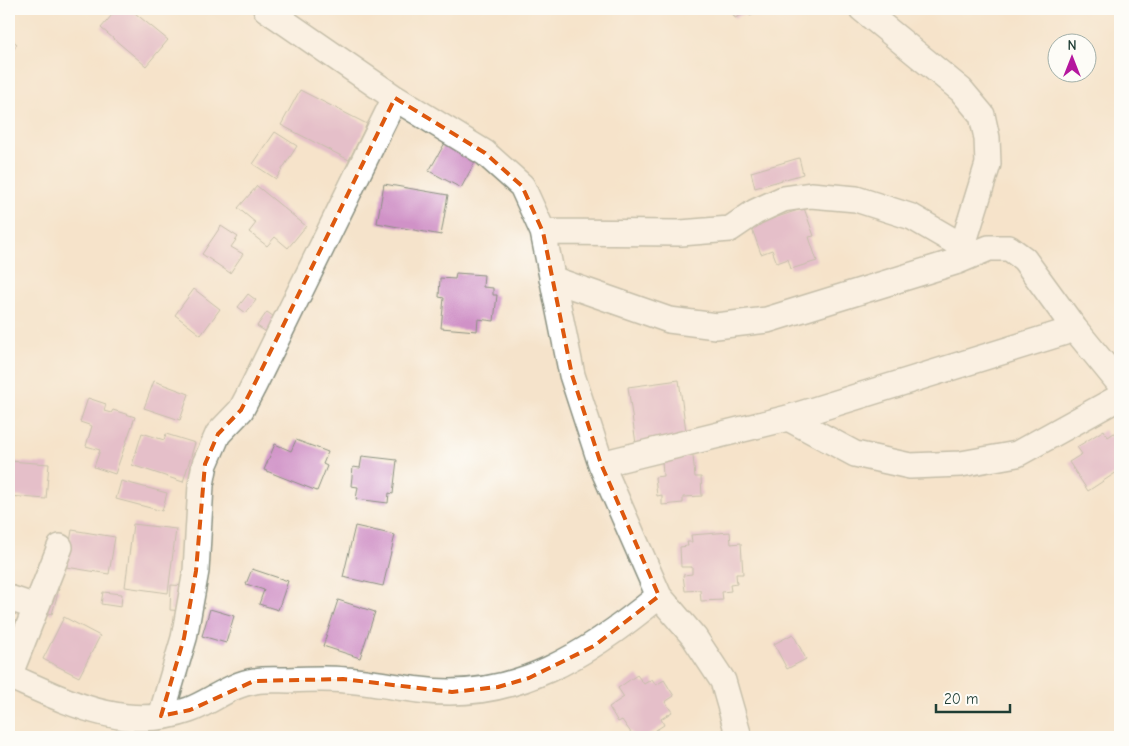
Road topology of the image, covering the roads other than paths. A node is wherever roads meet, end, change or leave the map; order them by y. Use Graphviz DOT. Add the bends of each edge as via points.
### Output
graph roads {
  1 [pos="266,9"];
  2 [pos="862,9"];
  3 [pos="395,98"];
  4 [pos="543,232"];
  5 [pos="960,253"];
  6 [pos="552,279"];
  7 [pos="1075,329"];
  8 [pos="1120,384"];
  9 [pos="1120,397"];
  10 [pos="788,418"];
  11 [pos="601,464"];
  12 [pos="60,547"];
  13 [pos="659,596"];
  14 [pos="9,598"];
  15 [pos="36,607"];
  16 [pos="9,676"];
  17 [pos="161,716"];
  18 [pos="739,737"];
  1 -- 3 [label="street"];
  2 -- 5 [label="street" via="961,90 982,115 988,164"];
  3 -- 4 [label="street" via="484,153 522,186"];
  3 -- 17 [label="street" via="254,385 241,410 218,434 205,464 196,571 184,638"];
  4 -- 5 [label="street" via="681,233 730,229 755,212 783,200 811,195 856,199 912,217"];
  4 -- 6 [label="street"];
  5 -- 6 [label="street" via="767,320 716,326 669,320"];
  5 -- 7 [label="street" via="1009,248 1024,259"];
  6 -- 11 [label="street" via="572,375"];
  7 -- 8 [label="street"];
  7 -- 10 [label="street"];
  9 -- 10 [label="street" via="1017,454 960,464 910,466 855,454"];
  10 -- 11 [label="street"];
  11 -- 13 [label="street"];
  12 -- 15 [label="street"];
  13 -- 17 [label="street" via="594,646 529,678 498,688 452,692 422,691 343,679 254,681 219,694 190,710"];
  13 -- 18 [label="street" via="694,637 722,681"];
  14 -- 15 [label="street"];
  15 -- 16 [label="street"];
  16 -- 17 [label="street" via="76,705 127,719"];
}
